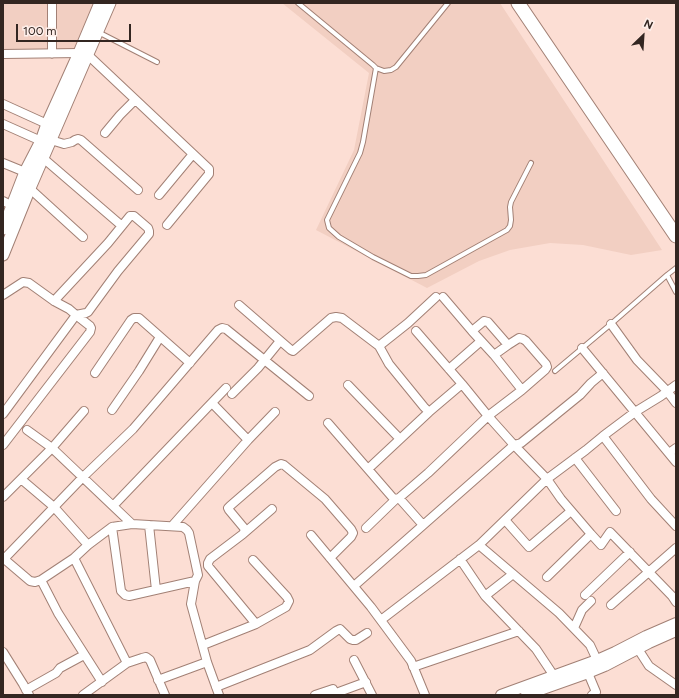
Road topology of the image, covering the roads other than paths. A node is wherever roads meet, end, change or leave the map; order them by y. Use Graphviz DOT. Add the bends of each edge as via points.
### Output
graph roads {
  1 [pos="52,3"];
  2 [pos="100,3"];
  3 [pos="110,3"];
  4 [pos="298,3"];
  5 [pos="448,3"];
  6 [pos="518,3"];
  7 [pos="98,32"];
  8 [pos="3,54"];
  9 [pos="52,54"];
  10 [pos="84,54"];
  11 [pos="157,62"];
  12 [pos="376,68"];
  13 [pos="135,100"];
  14 [pos="3,104"];
  15 [pos="3,124"];
  16 [pos="47,124"];
  17 [pos="105,133"];
  18 [pos="46,140"];
  19 [pos="193,154"];
  20 [pos="44,158"];
  21 [pos="3,163"];
  22 [pos="531,163"];
  23 [pos="26,181"];
  24 [pos="138,190"];
  25 [pos="160,195"];
  26 [pos="8,204"];
  27 [pos="167,225"];
  28 [pos="122,226"];
  29 [pos="3,229"];
  30 [pos="674,230"];
  31 [pos="83,237"];
  32 [pos="3,255"];
  33 [pos="676,268"];
  34 [pos="667,275"];
  35 [pos="676,292"];
  36 [pos="3,296"];
  37 [pos="54,301"];
  38 [pos="238,305"];
  39 [pos="76,315"];
  40 [pos="611,324"];
  41 [pos="416,331"];
  42 [pos="472,331"];
  43 [pos="160,337"];
  44 [pos="280,341"];
  45 [pos="481,341"];
  46 [pos="508,344"];
  47 [pos="379,346"];
  48 [pos="582,348"];
  49 [pos="494,355"];
  50 [pos="265,360"];
  51 [pos="190,363"];
  52 [pos="449,369"];
  53 [pos="555,371"];
  54 [pos="95,373"];
  55 [pos="603,374"];
  56 [pos="462,384"];
  57 [pos="348,385"];
  58 [pos="676,385"];
  59 [pos="522,390"];
  60 [pos="667,392"];
  61 [pos="309,396"];
  62 [pos="212,403"];
  63 [pos="676,403"];
  64 [pos="112,410"];
  65 [pos="84,411"];
  66 [pos="275,412"];
  67 [pos="429,412"];
  68 [pos="635,412"];
  69 [pos="3,414"];
  70 [pos="488,416"];
  71 [pos="328,423"];
  72 [pos="26,430"];
  73 [pos="603,436"];
  74 [pos="400,439"];
  75 [pos="248,440"];
  76 [pos="3,445"];
  77 [pos="514,445"];
  78 [pos="52,448"];
  79 [pos="676,448"];
  80 [pos="669,453"];
  81 [pos="575,458"];
  82 [pos="676,462"];
  83 [pos="368,469"];
  84 [pos="83,477"];
  85 [pos="21,479"];
  86 [pos="547,479"];
  87 [pos="3,497"];
  88 [pos="397,499"];
  89 [pos="113,506"];
  90 [pos="54,507"];
  91 [pos="272,509"];
  92 [pos="571,511"];
  93 [pos="616,511"];
  94 [pos="505,520"];
  95 [pos="132,524"];
  96 [pos="149,525"];
  97 [pos="423,525"];
  98 [pos="172,526"];
  99 [pos="676,526"];
  100 [pos="112,527"];
  101 [pos="366,528"];
  102 [pos="243,534"];
  103 [pos="591,534"];
  104 [pos="311,535"];
  105 [pos="88,544"];
  106 [pos="479,545"];
  107 [pos="676,548"];
  108 [pos="630,552"];
  109 [pos="3,558"];
  110 [pos="74,558"];
  111 [pos="330,558"];
  112 [pos="253,560"];
  113 [pos="460,560"];
  114 [pos="649,572"];
  115 [pos="513,574"];
  116 [pos="547,577"];
  117 [pos="41,580"];
  118 [pos="195,581"];
  119 [pos="354,586"];
  120 [pos="156,590"];
  121 [pos="485,596"];
  122 [pos="675,597"];
  123 [pos="611,605"];
  124 [pos="381,620"];
  125 [pos="676,623"];
  126 [pos="256,624"];
  127 [pos="574,628"];
  128 [pos="519,631"];
  129 [pos="676,631"];
  130 [pos="367,633"];
  131 [pos="203,646"];
  132 [pos="638,648"];
  133 [pos="3,652"];
  134 [pos="84,655"];
  135 [pos="354,660"];
  136 [pos="597,660"];
  137 [pos="207,662"];
  138 [pos="127,663"];
  139 [pos="414,667"];
  140 [pos="588,673"];
  141 [pos="554,676"];
  142 [pos="158,680"];
  143 [pos="102,682"];
  144 [pos="366,682"];
  145 [pos="676,685"];
  146 [pos="217,691"];
  147 [pos="27,692"];
  148 [pos="162,694"];
  149 [pos="83,695"];
  150 [pos="315,695"];
  151 [pos="372,695"];
  152 [pos="426,695"];
  153 [pos="501,695"];
  154 [pos="526,695"];
  155 [pos="592,695"];
  1 -- 9 [label="street"];
  2 -- 10 [label="main road"];
  3 -- 7 [label="main road"];
  4 -- 12 [label="lane"];
  5 -- 12 [label="lane" via="396,67 387,71"];
  6 -- 30 [label="main road"];
  7 -- 10 [label="main road"];
  7 -- 11 [label="lane"];
  8 -- 9 [label="street"];
  9 -- 10 [label="street"];
  10 -- 13 [label="street"];
  10 -- 16 [label="main road"];
  10 -- 18 [label="main road"];
  12 -- 22 [label="lane" via="360,153 327,220 329,228 340,237 411,276 426,275 507,230 512,220 511,202"];
  13 -- 17 [label="street"];
  13 -- 19 [label="street"];
  14 -- 16 [label="street"];
  15 -- 18 [label="street"];
  16 -- 18 [label="main road"];
  18 -- 20 [label="main road"];
  18 -- 23 [label="main road"];
  18 -- 24 [label="street" via="64,144 81,140"];
  19 -- 25 [label="street"];
  19 -- 27 [label="street" via="209,168 209,174"];
  20 -- 23 [label="main road"];
  20 -- 28 [label="street"];
  21 -- 23 [label="street"];
  23 -- 26 [label="main road"];
  23 -- 31 [label="street"];
  23 -- 32 [label="main road"];
  26 -- 29 [label="main road"];
  28 -- 37 [label="street"];
  28 -- 39 [label="street" via="130,216 133,216 148,228 149,233 88,312"];
  33 -- 34 [label="lane"];
  34 -- 35 [label="lane"];
  34 -- 40 [label="lane"];
  36 -- 37 [label="street" via="23,282 29,283"];
  37 -- 39 [label="street"];
  38 -- 44 [label="street"];
  39 -- 69 [label="street"];
  39 -- 76 [label="street" via="90,326 90,332"];
  40 -- 48 [label="lane"];
  40 -- 60 [label="street" via="637,360"];
  41 -- 52 [label="street"];
  42 -- 45 [label="street"];
  42 -- 46 [label="street" via="486,321"];
  42 -- 47 [label="street" via="440,297"];
  43 -- 51 [label="street"];
  43 -- 54 [label="street" via="140,318 134,318"];
  43 -- 64 [label="street"];
  44 -- 47 [label="street" via="293,351 330,318 336,317 342,318"];
  44 -- 50 [label="street"];
  45 -- 49 [label="street"];
  45 -- 52 [label="street"];
  46 -- 49 [label="street"];
  46 -- 59 [label="street" via="519,338 523,339 547,367"];
  47 -- 67 [label="street" via="389,364"];
  48 -- 53 [label="lane"];
  48 -- 55 [label="street"];
  49 -- 59 [label="street"];
  50 -- 51 [label="street" via="222,328"];
  50 -- 61 [label="street"];
  50 -- 62 [label="street"];
  51 -- 84 [label="street" via="133,430"];
  52 -- 56 [label="street"];
  55 -- 68 [label="street"];
  55 -- 77 [label="street" via="521,443"];
  56 -- 67 [label="street"];
  56 -- 70 [label="street"];
  57 -- 74 [label="street"];
  58 -- 60 [label="street"];
  59 -- 70 [label="street"];
  60 -- 63 [label="street"];
  60 -- 68 [label="street"];
  62 -- 75 [label="street"];
  62 -- 89 [label="street"];
  65 -- 78 [label="street"];
  66 -- 75 [label="street"];
  67 -- 74 [label="street"];
  68 -- 73 [label="street"];
  68 -- 80 [label="street"];
  70 -- 77 [label="street"];
  70 -- 88 [label="street"];
  71 -- 83 [label="street"];
  72 -- 78 [label="street"];
  73 -- 81 [label="street"];
  73 -- 99 [label="street"];
  74 -- 83 [label="street"];
  75 -- 98 [label="street"];
  77 -- 86 [label="street"];
  77 -- 97 [label="street"];
  78 -- 84 [label="street"];
  78 -- 85 [label="street"];
  79 -- 80 [label="street"];
  80 -- 82 [label="street"];
  81 -- 86 [label="street"];
  81 -- 93 [label="street"];
  83 -- 88 [label="street" via="393,498"];
  84 -- 89 [label="street"];
  84 -- 90 [label="street"];
  85 -- 87 [label="street"];
  85 -- 90 [label="street"];
  86 -- 92 [label="street"];
  86 -- 94 [label="street"];
  88 -- 97 [label="street"];
  88 -- 101 [label="street"];
  89 -- 95 [label="street"];
  90 -- 105 [label="street"];
  90 -- 109 [label="street"];
  91 -- 102 [label="street"];
  92 -- 94 [label="street" via="529,547"];
  92 -- 103 [label="street"];
  94 -- 106 [label="street"];
  95 -- 96 [label="street"];
  95 -- 100 [label="street"];
  96 -- 98 [label="street"];
  96 -- 120 [label="street"];
  97 -- 119 [label="street"];
  98 -- 118 [label="street" via="183,527 189,533 198,575"];
  100 -- 105 [label="street"];
  100 -- 120 [label="street" via="121,590 129,596"];
  102 -- 111 [label="street" via="244,528 228,508 281,464 325,499 351,529 353,533"];
  102 -- 126 [label="street" via="210,559 208,566"];
  103 -- 108 [label="street" via="601,545 610,532"];
  103 -- 116 [label="street"];
  104 -- 111 [label="street"];
  105 -- 110 [label="street"];
  106 -- 113 [label="street"];
  106 -- 115 [label="street"];
  107 -- 114 [label="street"];
  108 -- 114 [label="street"];
  108 -- 127 [label="street" via="588,598"];
  109 -- 117 [label="street" via="30,581"];
  110 -- 117 [label="street"];
  110 -- 138 [label="street"];
  111 -- 119 [label="street"];
  112 -- 126 [label="street" via="289,601 286,607"];
  113 -- 121 [label="street"];
  113 -- 124 [label="street"];
  114 -- 122 [label="street"];
  114 -- 123 [label="street"];
  115 -- 121 [label="street"];
  115 -- 127 [label="street"];
  117 -- 134 [label="street"];
  118 -- 120 [label="street"];
  118 -- 131 [label="street" via="192,604"];
  119 -- 124 [label="street"];
  121 -- 128 [label="street"];
  124 -- 139 [label="street"];
  125 -- 136 [label="street"];
  126 -- 131 [label="street"];
  127 -- 136 [label="street" via="590,645"];
  128 -- 139 [label="street"];
  128 -- 141 [label="street" via="536,649"];
  129 -- 132 [label="street"];
  130 -- 146 [label="street" via="353,640 342,631 336,631 310,650"];
  131 -- 137 [label="street"];
  132 -- 140 [label="street"];
  132 -- 145 [label="street" via="649,666"];
  133 -- 147 [label="street"];
  134 -- 143 [label="street"];
  134 -- 147 [label="street" via="60,668"];
  135 -- 144 [label="street"];
  136 -- 141 [label="street"];
  137 -- 142 [label="street"];
  137 -- 146 [label="street"];
  138 -- 142 [label="street" via="142,658 150,660"];
  138 -- 143 [label="street"];
  139 -- 152 [label="street"];
  140 -- 154 [label="street"];
  140 -- 155 [label="street" via="596,692"];
  141 -- 153 [label="street"];
  142 -- 148 [label="street"];
  143 -- 149 [label="street"];
  144 -- 150 [label="street" via="336,693 334,691"];
  144 -- 151 [label="street"];
}
